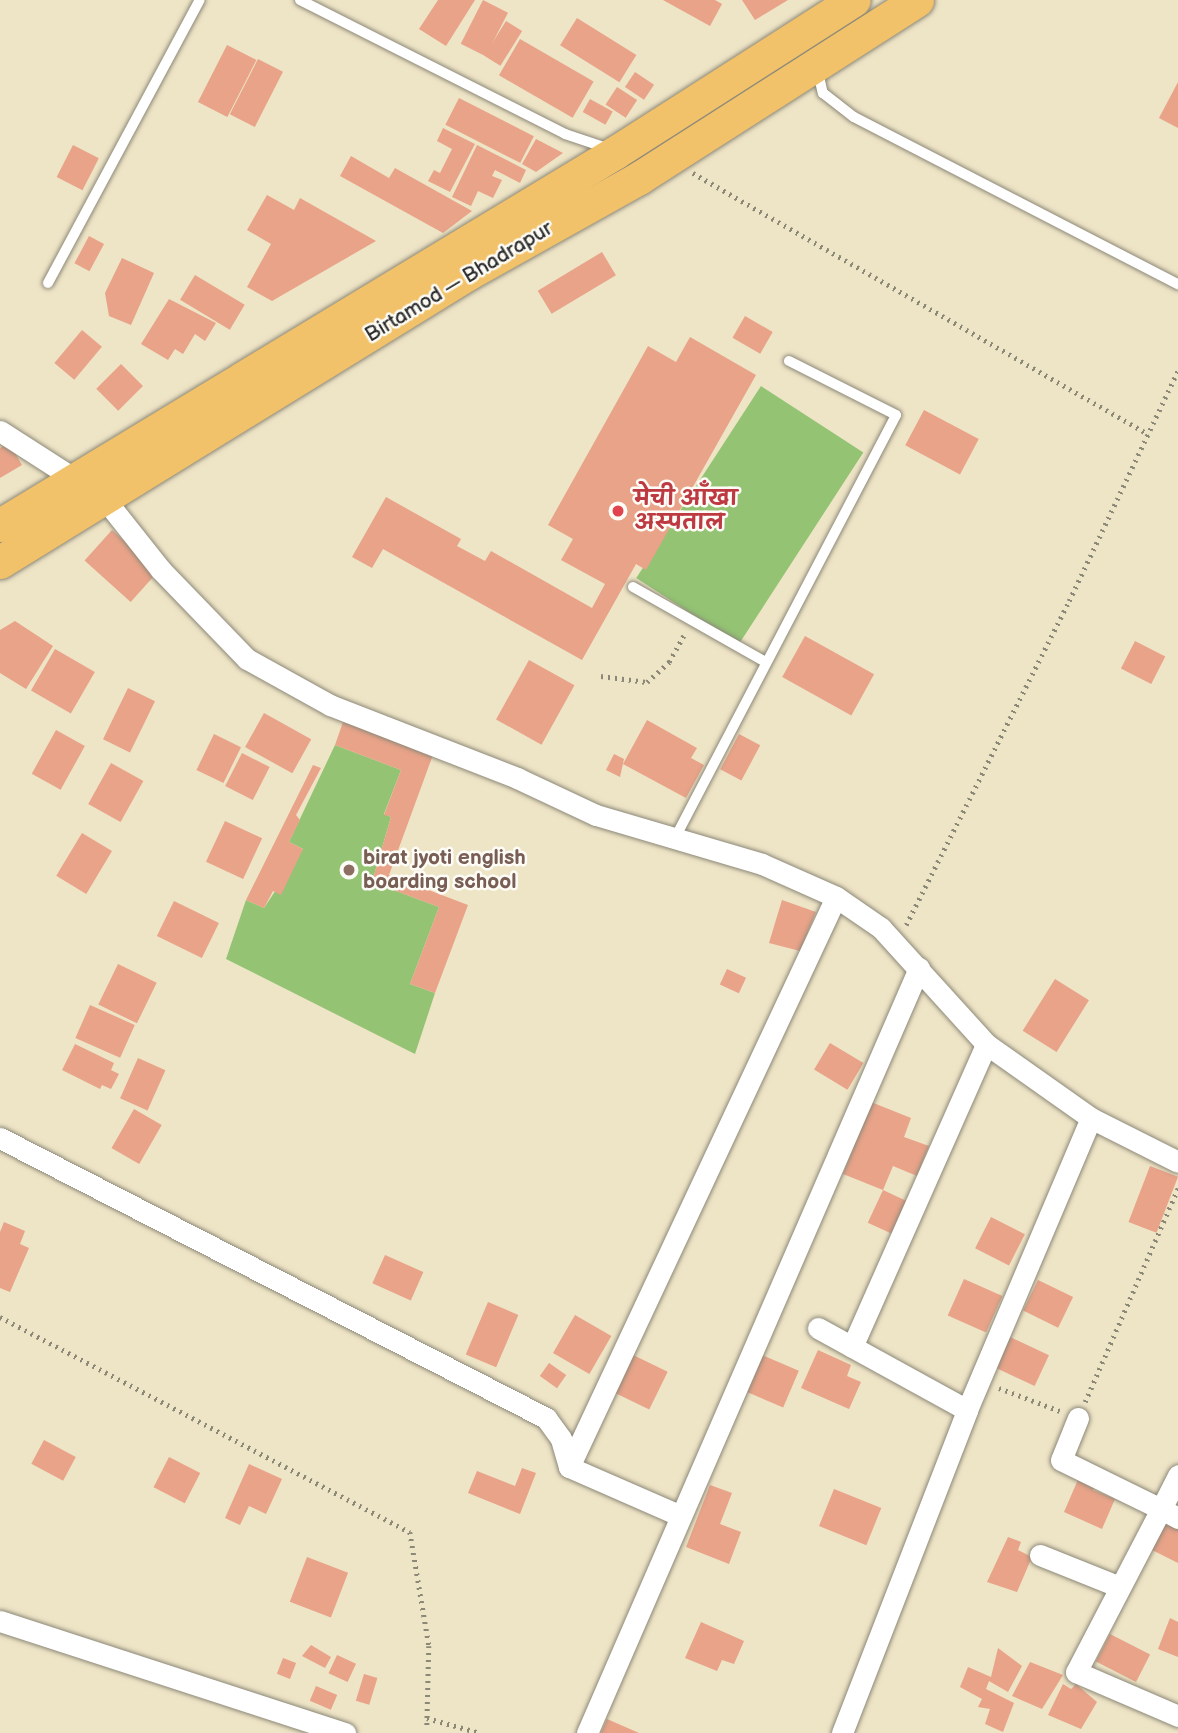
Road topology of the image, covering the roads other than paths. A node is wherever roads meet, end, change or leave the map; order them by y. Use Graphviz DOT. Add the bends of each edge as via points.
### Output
graph roads {
  1 [pos="200,0"];
  2 [pos="300,0"];
  3 [pos="854,0"];
  4 [pos="918,0"];
  5 [pos="815,62"];
  6 [pos="616,152"];
  7 [pos="464,260"];
  8 [pos="48,283"];
  9 [pos="1178,284"];
  10 [pos="789,361"];
  11 [pos="0,431"];
  12 [pos="73,481"];
  13 [pos="103,497"];
  14 [pos="0,526"];
  15 [pos="0,562"];
  16 [pos="633,587"];
  17 [pos="764,661"];
  18 [pos="675,838"];
  19 [pos="836,897"];
  20 [pos="919,968"];
  21 [pos="986,1044"];
  22 [pos="1091,1118"];
  23 [pos="0,1138"];
  24 [pos="1178,1162"];
  25 [pos="818,1328"];
  26 [pos="852,1347"];
  27 [pos="967,1410"];
  28 [pos="1078,1418"];
  29 [pos="569,1467"];
  30 [pos="1178,1475"];
  31 [pos="1169,1513"];
  32 [pos="681,1516"];
  33 [pos="1040,1555"];
  34 [pos="1120,1587"];
  35 [pos="0,1621"];
  36 [pos="1178,1716"];
  37 [pos="345,1733"];
  38 [pos="587,1733"];
  39 [pos="842,1733"];
  1 -- 8 [label="lane"];
  2 -- 6 [label="lane" via="565,134"];
  3 -- 6 [label="main road, Birtamod — Bhadrapur"];
  4 -- 5 [label="main road, Birtamod — Bhadrapur"];
  5 -- 7 [label="main road, Birtamod — Bhadrapur" via="639,177"];
  5 -- 9 [label="lane" via="823,93 854,117"];
  6 -- 7 [label="main road, Birtamod — Bhadrapur"];
  7 -- 12 [label="main road, Birtamod — Bhadrapur"];
  7 -- 13 [label="main road, Birtamod — Bhadrapur"];
  10 -- 17 [label="lane" via="896,415"];
  11 -- 12 [label="street"];
  12 -- 13 [label="street"];
  12 -- 14 [label="main road, Birtamod — Bhadrapur"];
  13 -- 15 [label="main road, Birtamod — Bhadrapur"];
  13 -- 18 [label="street" via="160,569 247,659 330,705 517,778 596,815"];
  16 -- 17 [label="lane"];
  17 -- 18 [label="lane"];
  18 -- 19 [label="street" via="762,864"];
  19 -- 20 [label="street" via="881,928"];
  19 -- 29 [label="street"];
  20 -- 21 [label="street"];
  20 -- 32 [label="street"];
  21 -- 22 [label="street"];
  21 -- 26 [label="street"];
  22 -- 24 [label="street"];
  22 -- 27 [label="street"];
  23 -- 29 [label="street" via="546,1418 561,1439"];
  25 -- 26 [label="street"];
  26 -- 27 [label="street"];
  27 -- 39 [label="street"];
  28 -- 31 [label="street" via="1061,1460"];
  29 -- 32 [label="street"];
  30 -- 31 [label="street"];
  31 -- 34 [label="street"];
  32 -- 38 [label="street"];
  33 -- 34 [label="street"];
  34 -- 36 [label="street" via="1076,1672"];
  35 -- 37 [label="street"];
}
